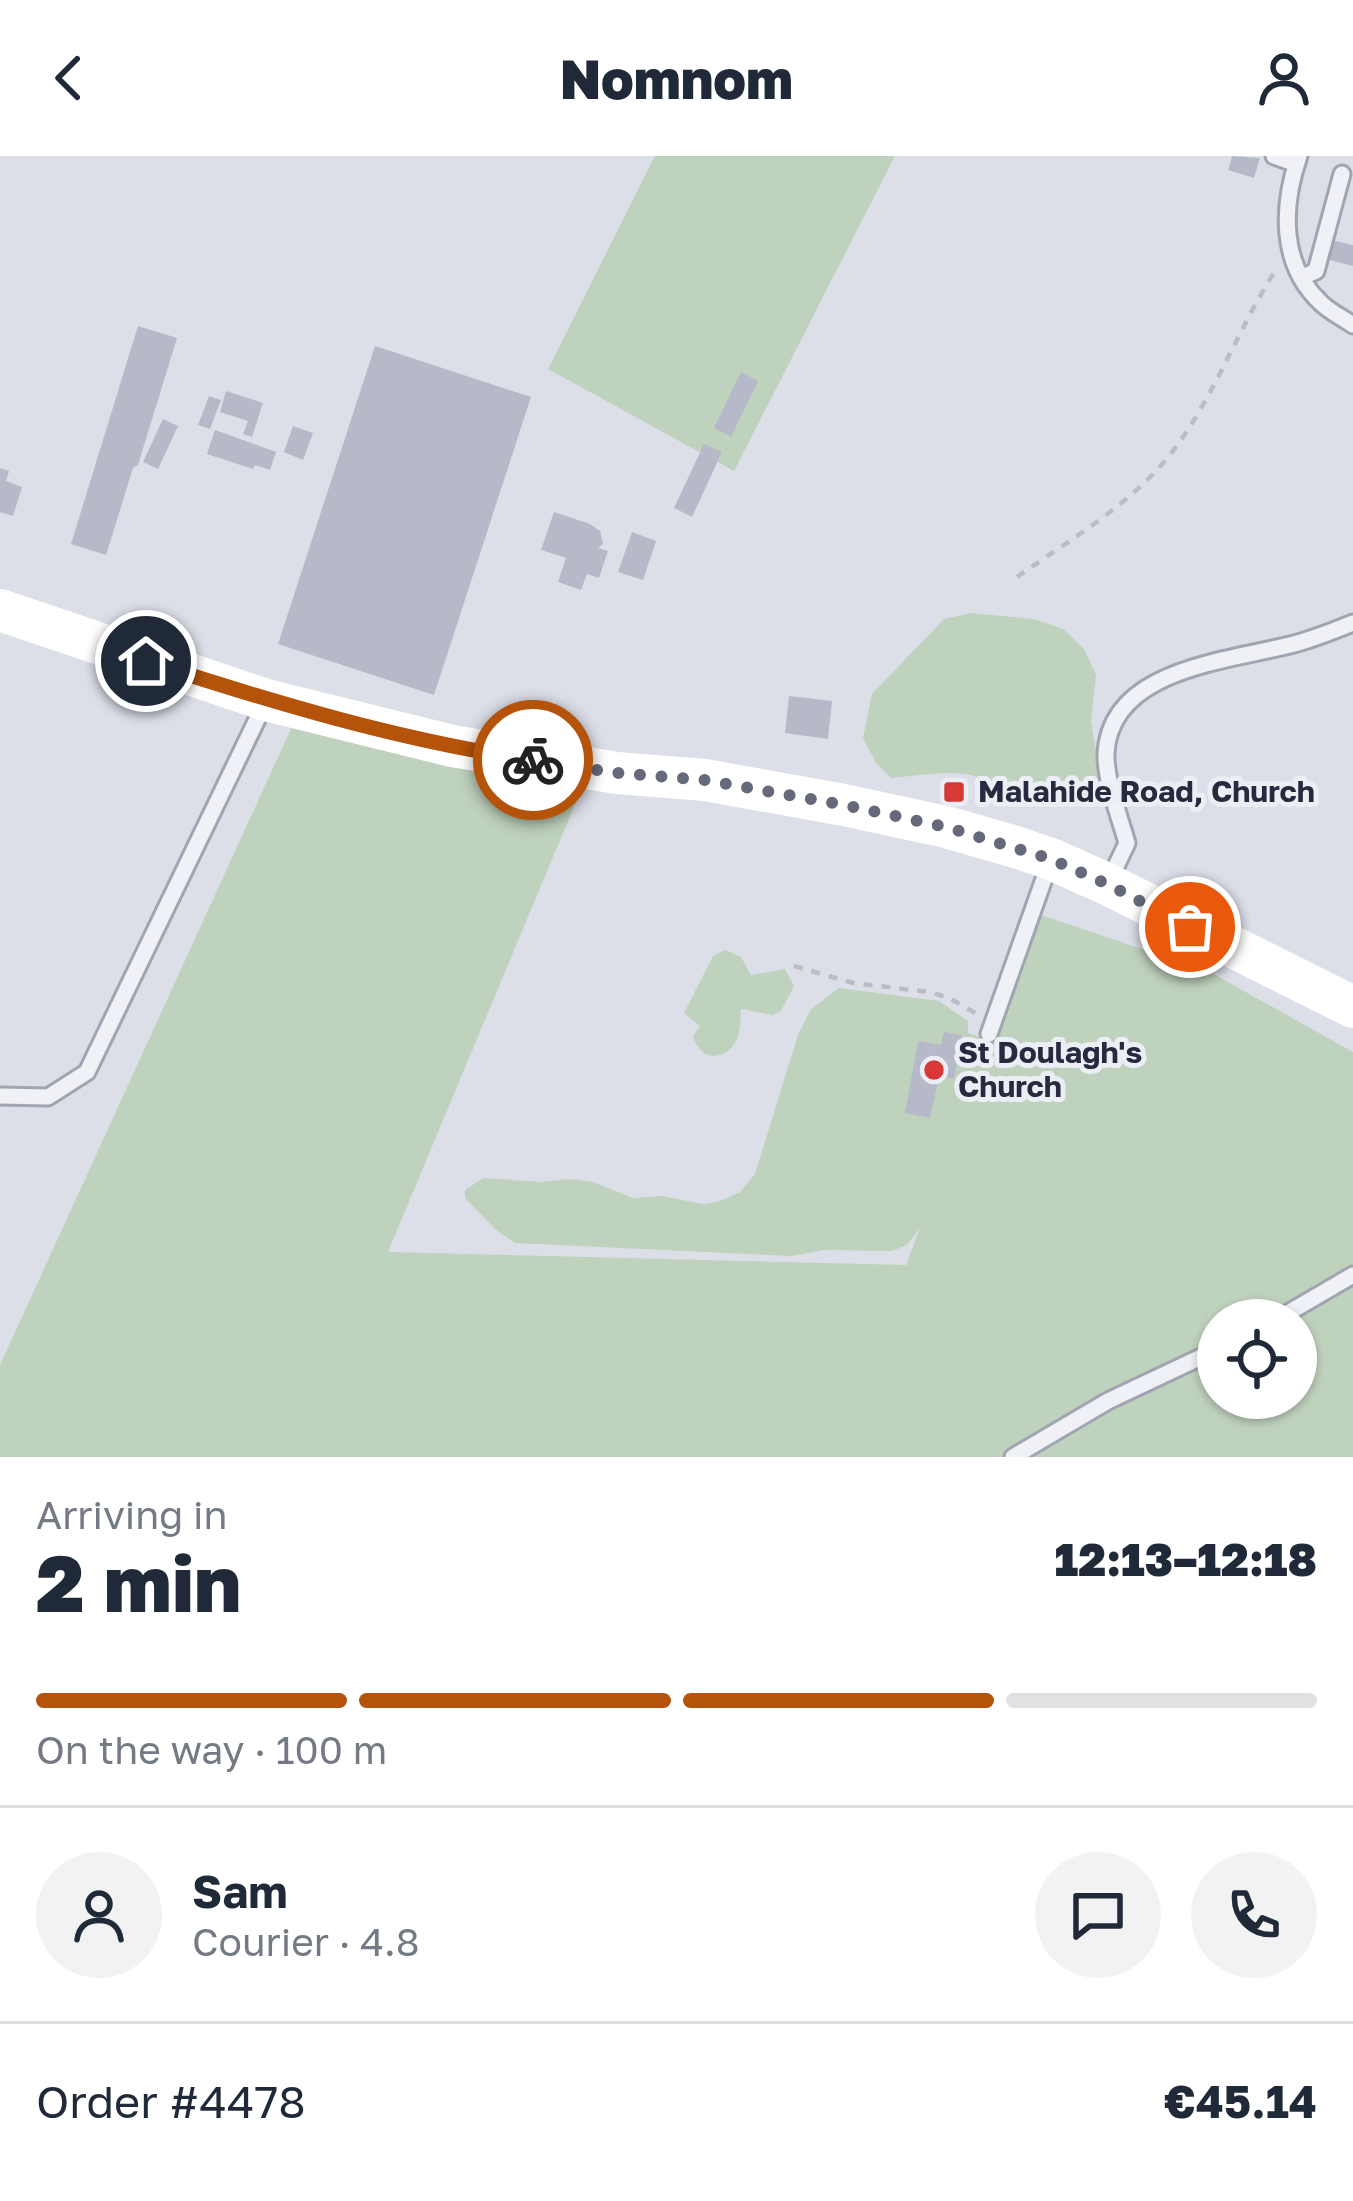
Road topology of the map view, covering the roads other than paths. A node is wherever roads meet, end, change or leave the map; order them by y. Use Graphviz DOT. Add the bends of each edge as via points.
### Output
graph roads {
  1 [pos="1274,156"];
  2 [pos="1298,160"];
  3 [pos="1342,174"];
  4 [pos="1301,278"];
  5 [pos="1353,326"];
  6 [pos="0,610"];
  7 [pos="1353,623"];
  8 [pos="266,700"];
  9 [pos="1051,859"];
  10 [pos="1107,884"];
  11 [pos="1353,1007"];
  12 [pos="991,1028"];
  13 [pos="0,1096"];
  14 [pos="1353,1275"];
  15 [pos="1312,1299"];
  16 [pos="1197,1358"];
  17 [pos="1013,1457"];
  1 -- 2 [label="lane"];
  2 -- 4 [label="lane" via="1285,222"];
  3 -- 4 [label="lane" via="1316,271"];
  4 -- 5 [label="lane"];
  6 -- 8 [label="main road"];
  7 -- 10 [label="lane" via="1168,676 1137,693 1113,722 1106,755 1127,844"];
  8 -- 9 [label="main road" via="505,756 844,805"];
  8 -- 13 [label="lane" via="86,1072 48,1097"];
  9 -- 10 [label="main road"];
  9 -- 12 [label="lane"];
  10 -- 11 [label="main road"];
  14 -- 15 [label="lane"];
  16 -- 17 [label="lane"];
}
